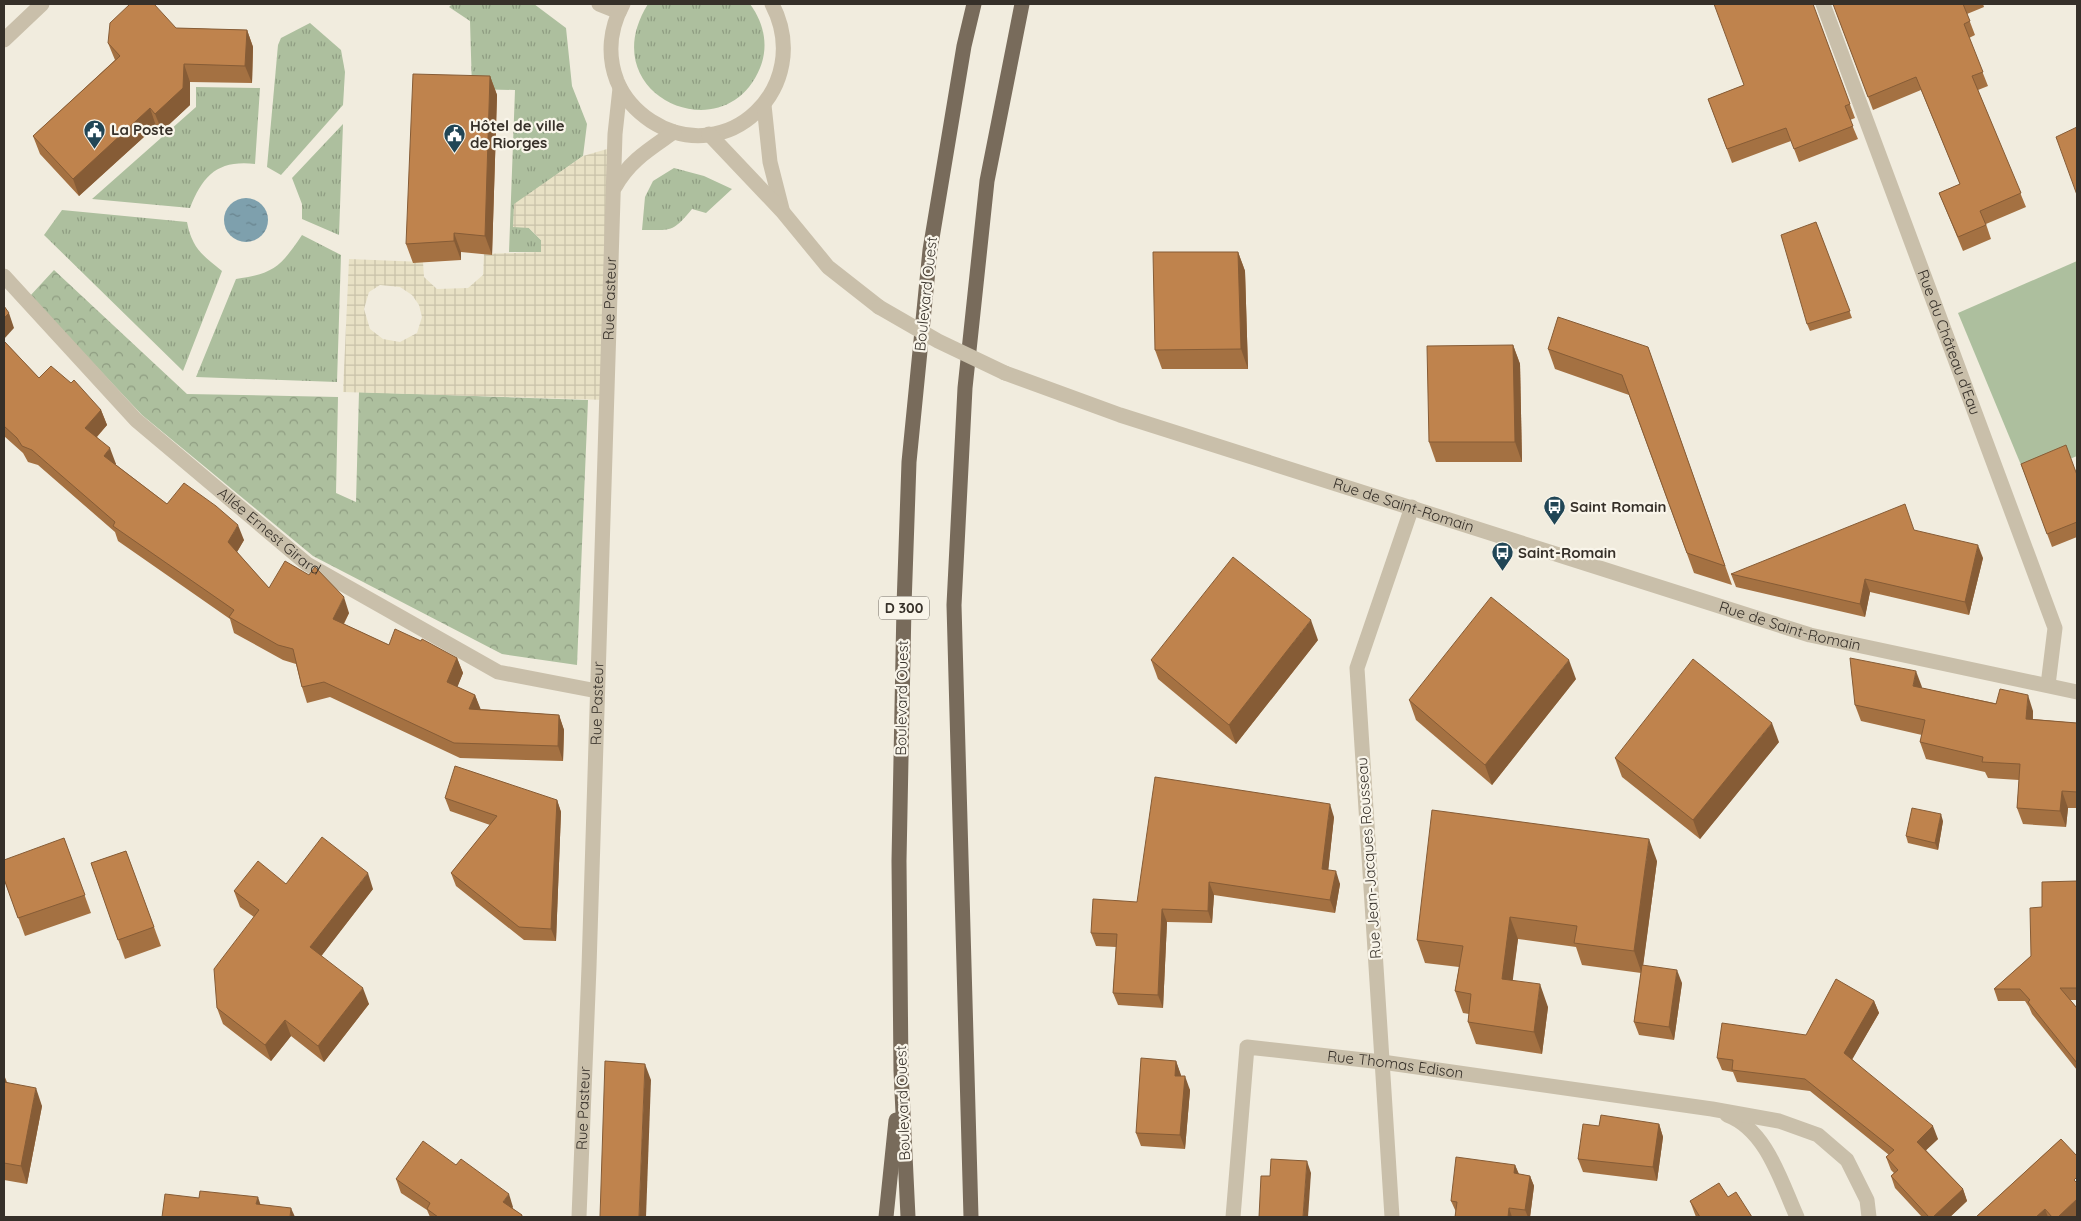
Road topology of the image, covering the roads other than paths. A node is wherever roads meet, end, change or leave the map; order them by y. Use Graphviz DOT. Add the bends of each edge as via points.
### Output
graph roads {
  1 [pos="42,4"];
  2 [pos="599,4"];
  3 [pos="772,4"];
  4 [pos="974,4"];
  5 [pos="1022,4"];
  6 [pos="1823,4"];
  7 [pos="621,8"];
  8 [pos="4,40"];
  9 [pos="620,88"];
  10 [pos="764,104"];
  11 [pos="674,132"];
  12 [pos="709,134"];
  13 [pos="613,191"];
  14 [pos="782,211"];
  15 [pos="4,276"];
  16 [pos="1412,507"];
  17 [pos="2048,685"];
  18 [pos="597,691"];
  19 [pos="2077,692"];
  20 [pos="1382,1062"];
  21 [pos="901,1071"];
  22 [pos="1712,1109"];
  23 [pos="579,1217"];
  24 [pos="886,1217"];
  25 [pos="908,1217"];
  26 [pos="971,1217"];
  27 [pos="1234,1217"];
  28 [pos="1392,1217"];
  29 [pos="1797,1217"];
  30 [pos="1869,1217"];
  1 -- 8 [label="street"];
  2 -- 7 [label="street"];
  3 -- 10 [label="street" via="783,30 784,62 773,92"];
  4 -- 21 [label="main road, Boulevard Ouest / D 300" via="930,250 909,462 899,862"];
  5 -- 26 [label="main road" via="987,181 965,388 954,606"];
  6 -- 17 [label="street, Rue du Château d'Eau" via="2054,628"];
  7 -- 9 [label="street" via="611,42 611,58"];
  9 -- 11 [label="street" via="642,115"];
  9 -- 13 [label="street, Rue Pasteur"];
  10 -- 12 [label="street" via="748,119 730,129"];
  10 -- 14 [label="street, Rue de Saint-Romain" via="770,162"];
  11 -- 12 [label="street"];
  11 -- 13 [label="street, Rue Pasteur" via="637,158 623,172"];
  12 -- 14 [label="street, Rue de Saint-Romain"];
  13 -- 18 [label="street, Rue Pasteur"];
  14 -- 16 [label="street, Rue de Saint-Romain, bridge" via="828,267 879,307 938,341 1005,373 1120,415"];
  15 -- 18 [label="street, Allée Ernest Girard" via="136,420 307,564 498,672"];
  16 -- 17 [label="street, Rue de Saint-Romain" via="1810,635"];
  16 -- 20 [label="street, Rue Jean-Jacques Rousseau" via="1357,668"];
  17 -- 19 [label="street, Rue de Saint-Romain"];
  18 -- 23 [label="street, Rue Pasteur"];
  20 -- 22 [label="street, Rue Thomas Edison"];
  20 -- 27 [label="street, Rue Thomas Edison" via="1247,1047"];
  20 -- 28 [label="street, Rue Jean-Jacques Rousseau"];
  21 -- 24 [label="main road"];
  21 -- 25 [label="main road, Boulevard Ouest / D 300"];
  22 -- 29 [label="street, Rue Thomas Edison" via="1736,1118 1758,1137"];
  22 -- 30 [label="street, Rue Thomas Edison" via="1779,1121 1818,1135 1847,1160 1867,1200"];
}
